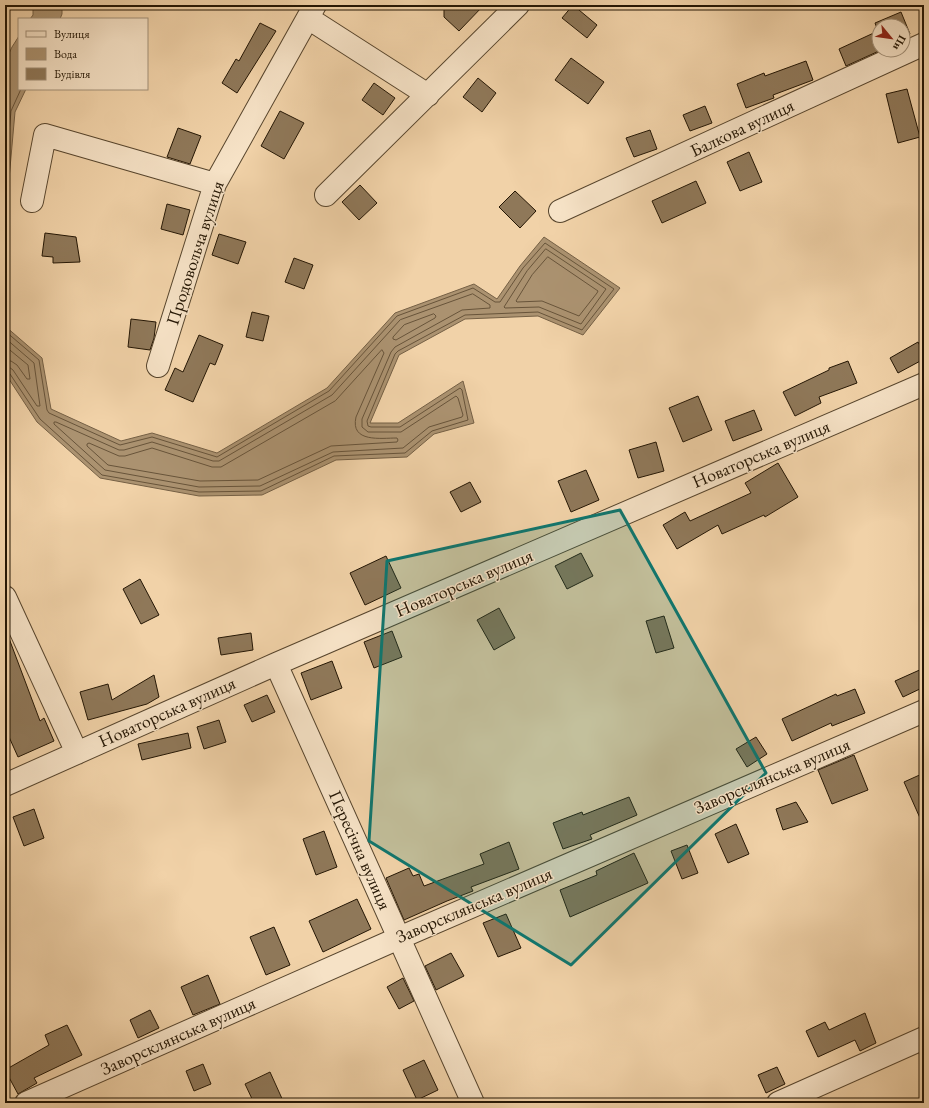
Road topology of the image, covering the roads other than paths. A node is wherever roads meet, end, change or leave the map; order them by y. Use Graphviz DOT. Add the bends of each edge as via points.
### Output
graph roads {
  1 [pos="518,5"];
  2 [pos="311,11"];
  3 [pos="924,44"];
  4 [pos="428,95"];
  5 [pos="215,184"];
  6 [pos="326,194"];
  7 [pos="32,201"];
  8 [pos="560,211"];
  9 [pos="158,366"];
  10 [pos="924,384"];
  11 [pos="5,597"];
  12 [pos="276,664"];
  13 [pos="924,710"];
  14 [pos="77,753"];
  15 [pos="5,785"];
  16 [pos="399,938"];
  17 [pos="924,1038"];
  18 [pos="26,1103"];
  19 [pos="473,1103"];
  20 [pos="778,1103"];
  1 -- 4 [label="street"];
  2 -- 4 [label="street, Продовольча вулиця"];
  2 -- 5 [label="street, Продовольча вулиця"];
  3 -- 8 [label="street, Балкова вулиця"];
  4 -- 6 [label="street"];
  5 -- 7 [label="street" via="46,135"];
  5 -- 9 [label="street, Продовольча вулиця"];
  10 -- 12 [label="street, Новаторська вулиця"];
  11 -- 14 [label="street"];
  12 -- 14 [label="street, Новаторська вулиця"];
  12 -- 16 [label="street, Пересічна вулиця"];
  13 -- 16 [label="street, Заворсклянська вулиця"];
  14 -- 15 [label="street, Новаторська вулиця"];
  16 -- 18 [label="street, Заворсклянська вулиця"];
  16 -- 19 [label="street, Пересічна вулиця"];
  17 -- 20 [label="street"];
}
